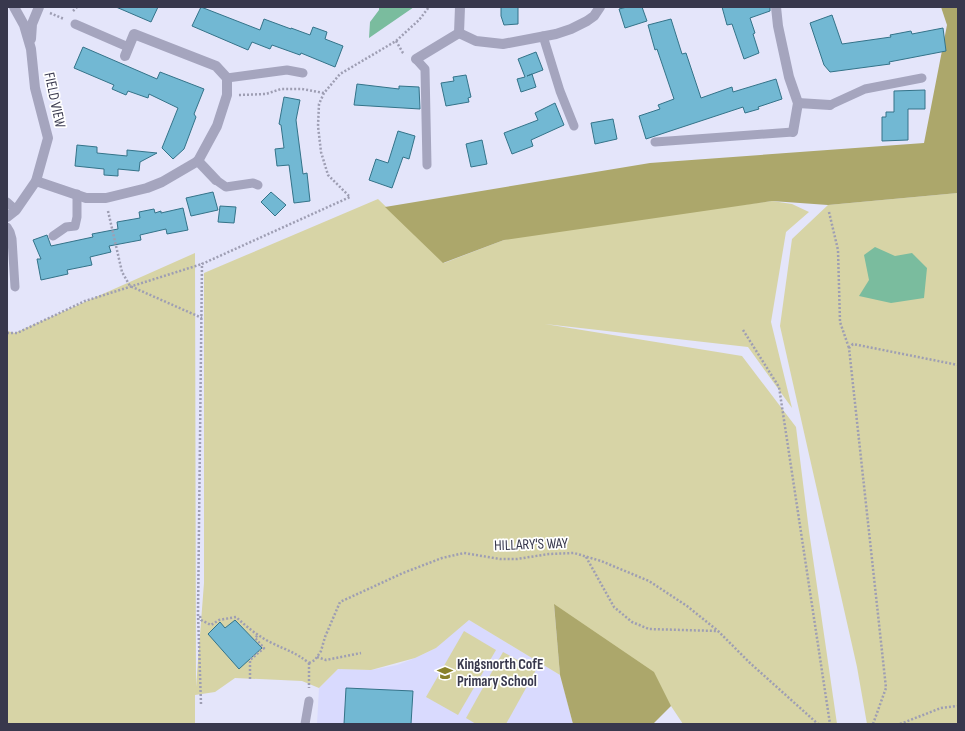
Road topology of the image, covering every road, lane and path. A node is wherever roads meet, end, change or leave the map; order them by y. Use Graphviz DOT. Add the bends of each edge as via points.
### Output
graph roads {
  1 [pos="14,7"];
  2 [pos="39,7"];
  3 [pos="429,7"];
  4 [pos="460,7"];
  5 [pos="600,7"];
  6 [pos="776,7"];
  7 [pos="76,24"];
  8 [pos="459,33"];
  9 [pos="543,36"];
  10 [pos="31,49"];
  11 [pos="127,52"];
  12 [pos="416,59"];
  13 [pos="303,73"];
  14 [pos="227,78"];
  15 [pos="922,78"];
  16 [pos="324,93"];
  17 [pos="227,95"];
  18 [pos="798,103"];
  19 [pos="830,104"];
  20 [pos="574,126"];
  21 [pos="793,132"];
  22 [pos="655,142"];
  23 [pos="198,161"];
  24 [pos="427,165"];
  25 [pos="216,180"];
  26 [pos="36,181"];
  27 [pos="258,185"];
  28 [pos="77,194"];
  29 [pos="106,198"];
  30 [pos="7,202"];
  31 [pos="16,210"];
  32 [pos="829,212"];
  33 [pos="7,217"];
  34 [pos="7,227"];
  35 [pos="52,236"];
  36 [pos="202,264"];
  37 [pos="129,286"];
  38 [pos="15,287"];
  39 [pos="202,318"];
  40 [pos="743,330"];
  41 [pos="7,333"];
  42 [pos="849,348"];
  43 [pos="958,366"];
  44 [pos="586,556"];
  45 [pos="198,614"];
  46 [pos="718,631"];
  47 [pos="258,635"];
  48 [pos="361,653"];
  49 [pos="317,657"];
  50 [pos="308,663"];
  51 [pos="250,679"];
  52 [pos="309,702"];
  53 [pos="201,704"];
  54 [pos="958,706"];
  55 [pos="306,724"];
  56 [pos="818,724"];
  57 [pos="830,724"];
  58 [pos="873,724"];
  59 [pos="900,724"];
  1 -- 10 [label="street, FIELD VIEW" via="24,25"];
  2 -- 10 [label="street, FIELD VIEW" via="32,24"];
  3 -- 16 [label="path" via="396,41 340,74"];
  4 -- 8 [label="street"];
  5 -- 9 [label="street" via="594,16 571,29"];
  6 -- 18 [label="street" via="789,77"];
  7 -- 11 [label="lane"];
  8 -- 9 [label="street" via="476,41 503,44"];
  8 -- 12 [label="street"];
  9 -- 20 [label="lane"];
  10 -- 26 [label="street, FIELD VIEW" via="35,88 48,138"];
  11 -- 14 [label="street" via="134,34 216,66"];
  12 -- 24 [label="lane" via="425,69"];
  13 -- 14 [label="lane" via="287,70"];
  14 -- 17 [label="street"];
  15 -- 19 [label="lane" via="865,89"];
  16 -- 17 [label="path" via="281,89 266,94"];
  16 -- 36 [label="path" via="319,104 321,152 328,175 350,197"];
  17 -- 23 [label="street" via="212,137"];
  18 -- 19 [label="street"];
  18 -- 21 [label="street"];
  21 -- 22 [label="lane"];
  23 -- 25 [label="street"];
  23 -- 29 [label="street" via="162,182"];
  25 -- 27 [label="lane" via="226,187 253,183"];
  26 -- 28 [label="street"];
  26 -- 31 [label="street, FIELD VIEW"];
  28 -- 29 [label="street" via="86,198"];
  28 -- 35 [label="lane" via="75,226 66,227"];
  29 -- 37 [label="path" via="122,272"];
  30 -- 31 [label="lane"];
  31 -- 33 [label="street, FIELD VIEW"];
  32 -- 42 [label="path" via="838,250 840,322"];
  34 -- 38 [label="lane" via="12,239"];
  36 -- 37 [label="path"];
  36 -- 39 [label="path"];
  37 -- 39 [label="path"];
  37 -- 41 [label="path" via="85,302 16,333"];
  39 -- 45 [label="path"];
  40 -- 57 [label="path" via="779,387"];
  42 -- 43 [label="path" via="853,344"];
  42 -- 58 [label="path" via="886,688"];
  44 -- 46 [label="path, HILLARY'S WAY" via="649,581 687,606"];
  44 -- 46 [label="path" via="614,607 632,622 649,629"];
  44 -- 49 [label="path, HILLARY'S WAY" via="574,553 500,559 464,553 442,558 340,602"];
  45 -- 47 [label="path" via="201,620 211,624 236,617"];
  45 -- 53 [label="path"];
  46 -- 56 [label="path, HILLARY'S WAY"];
  47 -- 50 [label="path" via="297,654"];
  47 -- 51 [label="path" via="255,638 264,648 250,660"];
  48 -- 49 [label="path" via="326,660"];
  49 -- 50 [label="path"];
  50 -- 52 [label="path"];
  52 -- 55 [label="lane"];
  54 -- 59 [label="path" via="941,708"];
}
